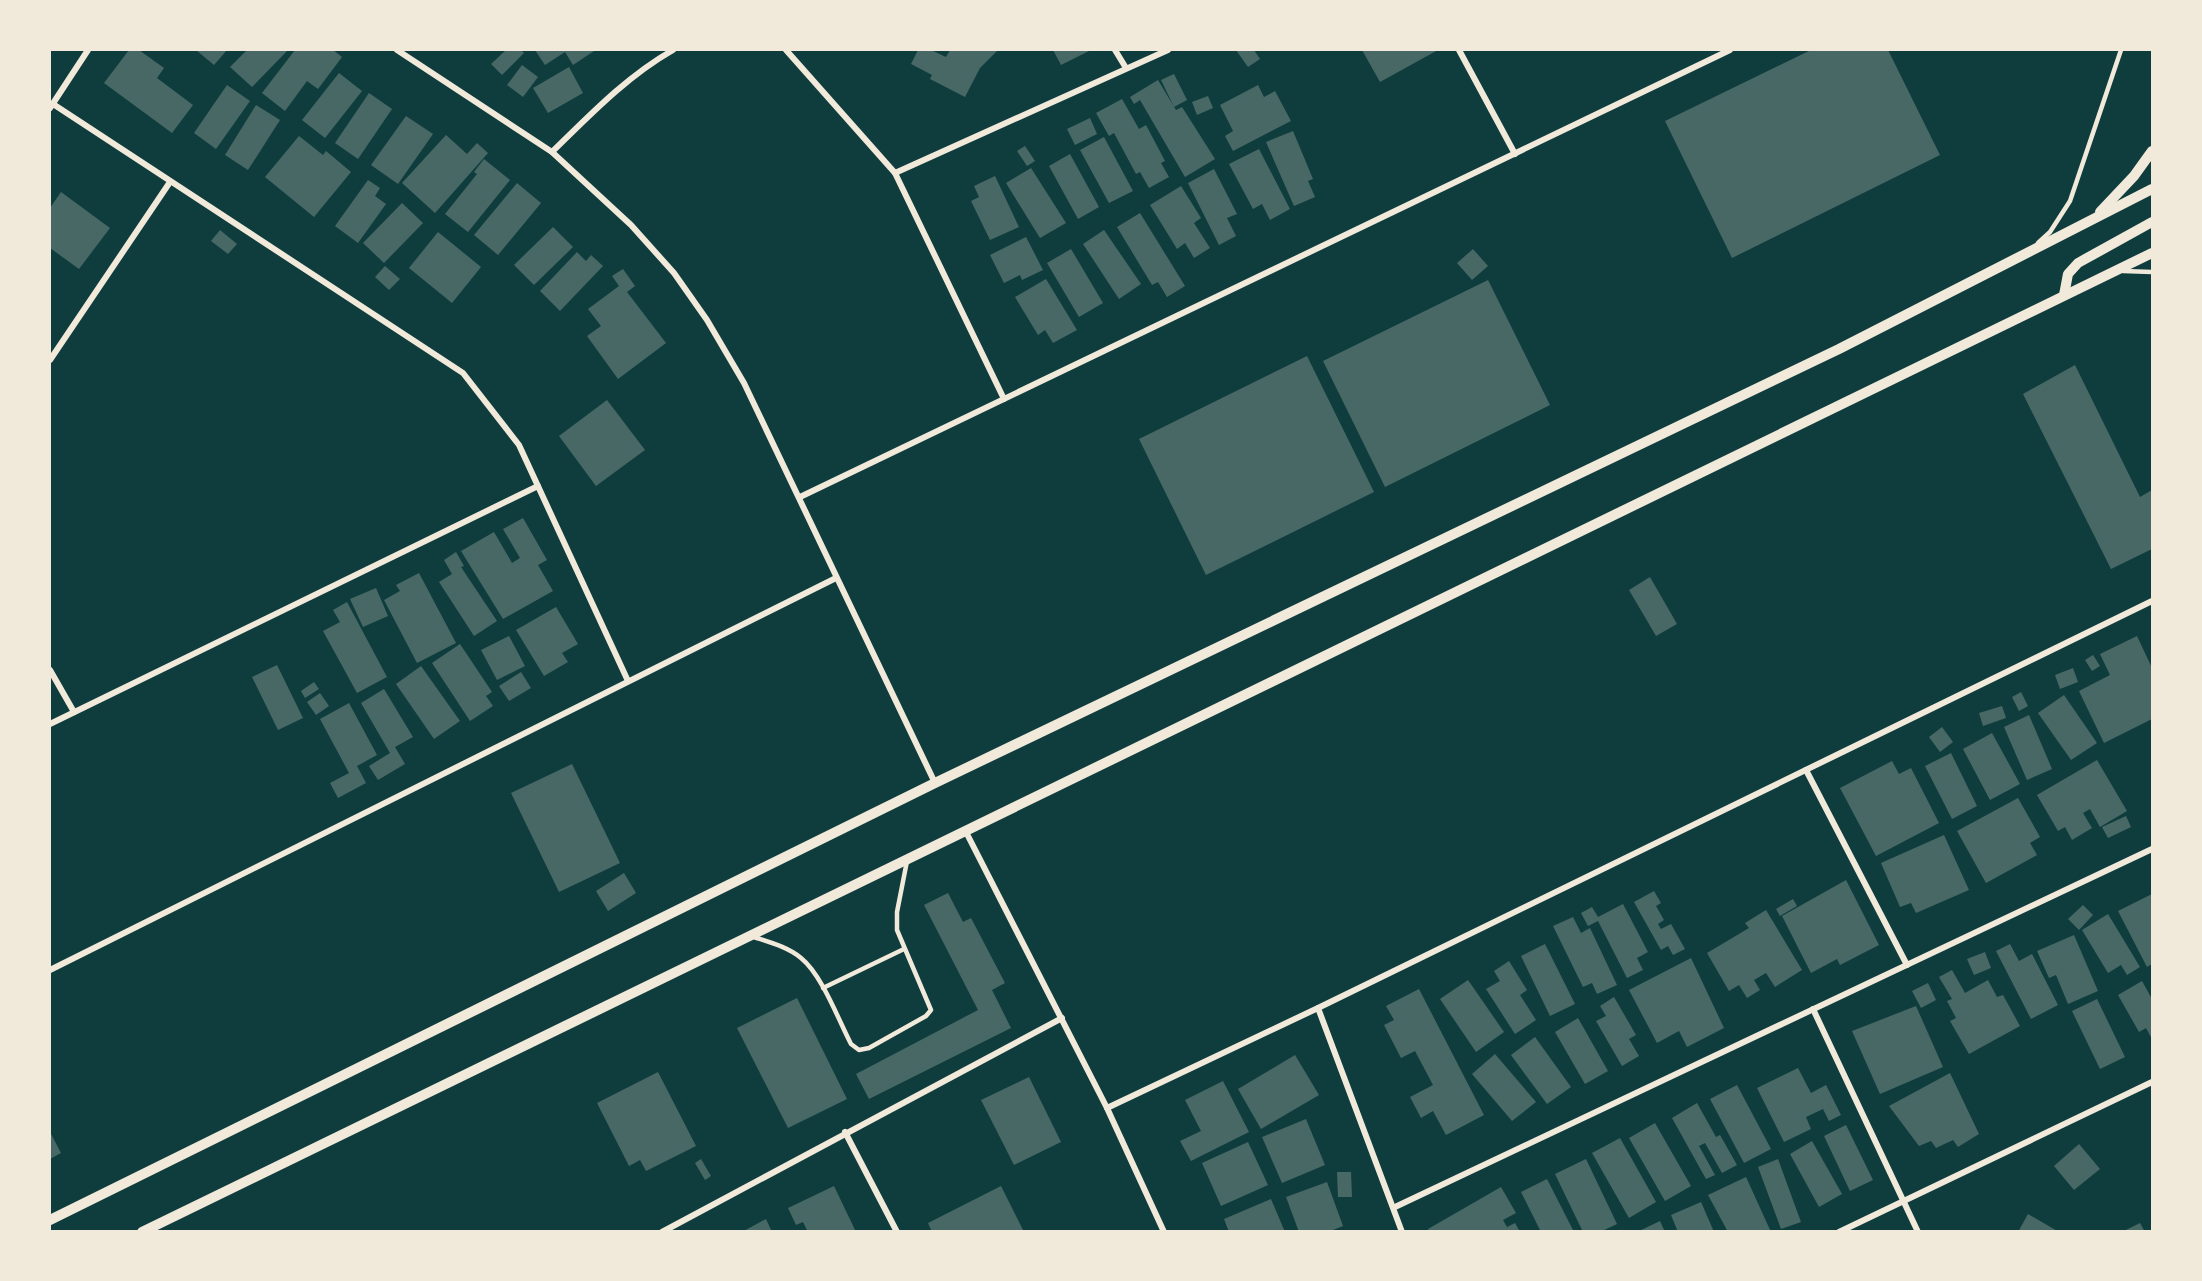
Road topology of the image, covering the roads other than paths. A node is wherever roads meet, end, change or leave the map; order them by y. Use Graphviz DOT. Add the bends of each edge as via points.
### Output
graph roads {
  1 [pos="88,50"];
  2 [pos="397,50"];
  3 [pos="673,50"];
  4 [pos="786,50"];
  5 [pos="1115,50"];
  6 [pos="1168,50"];
  7 [pos="1459,50"];
  8 [pos="1730,50"];
  9 [pos="2121,50"];
  10 [pos="1126,68"];
  11 [pos="51,106"];
  12 [pos="2152,151"];
  13 [pos="552,152"];
  14 [pos="1515,154"];
  15 [pos="895,173"];
  16 [pos="170,182"];
  17 [pos="2152,189"];
  18 [pos="2092,219"];
  19 [pos="2152,222"];
  20 [pos="2030,251"];
  21 [pos="2152,253"];
  22 [pos="2152,272"];
  23 [pos="2108,274"];
  24 [pos="2064,295"];
  25 [pos="50,360"];
  26 [pos="1004,399"];
  27 [pos="538,486"];
  28 [pos="800,497"];
  29 [pos="836,578"];
  30 [pos="2152,601"];
  31 [pos="50,670"];
  32 [pos="628,681"];
  33 [pos="74,712"];
  34 [pos="50,724"];
  35 [pos="1806,770"];
  36 [pos="935,783"];
  37 [pos="966,832"];
  38 [pos="2152,849"];
  39 [pos="908,860"];
  40 [pos="751,936"];
  41 [pos="904,949"];
  42 [pos="1907,965"];
  43 [pos="50,970"];
  44 [pos="823,988"];
  45 [pos="1318,1008"];
  46 [pos="1813,1009"];
  47 [pos="1062,1018"];
  48 [pos="2152,1082"];
  49 [pos="1107,1108"];
  50 [pos="845,1132"];
  51 [pos="1903,1199"];
  52 [pos="1395,1207"];
  53 [pos="50,1220"];
  54 [pos="142,1232"];
  55 [pos="662,1232"];
  56 [pos="897,1232"];
  57 [pos="1164,1232"];
  58 [pos="1402,1232"];
  59 [pos="1839,1232"];
  60 [pos="1918,1232"];
  1 -- 11 [label="street"];
  2 -- 13 [label="street"];
  3 -- 13 [label="street" via="647,64"];
  4 -- 15 [label="street"];
  5 -- 10 [label="street"];
  6 -- 10 [label="street"];
  7 -- 14 [label="street"];
  8 -- 14 [label="street"];
  9 -- 20 [label="lane" via="2070,201 2050,232"];
  10 -- 15 [label="street"];
  11 -- 16 [label="street"];
  12 -- 18 [label="street" via="2134,176"];
  13 -- 28 [label="street" via="631,225 675,273 744,383"];
  14 -- 26 [label="street"];
  15 -- 26 [label="street"];
  16 -- 25 [label="street"];
  16 -- 27 [label="street" via="463,373 519,445"];
  17 -- 18 [label="street"];
  18 -- 20 [label="street"];
  19 -- 24 [label="street" via="2078,263 2068,274"];
  20 -- 36 [label="street" via="1828,354"];
  21 -- 23 [label="street"];
  22 -- 23 [label="lane" via="2128,270"];
  23 -- 24 [label="street"];
  24 -- 37 [label="street"];
  26 -- 28 [label="street"];
  27 -- 32 [label="street"];
  27 -- 33 [label="street"];
  28 -- 29 [label="street"];
  29 -- 32 [label="street"];
  29 -- 36 [label="street"];
  30 -- 35 [label="street"];
  31 -- 33 [label="street"];
  32 -- 43 [label="street"];
  33 -- 34 [label="street"];
  35 -- 42 [label="street"];
  35 -- 45 [label="street"];
  36 -- 53 [label="street"];
  37 -- 39 [label="street"];
  37 -- 47 [label="street"];
  38 -- 42 [label="street"];
  39 -- 40 [label="street"];
  39 -- 41 [label="lane" via="897,912 897,930"];
  40 -- 44 [label="lane" via="802,959"];
  40 -- 54 [label="street"];
  41 -- 44 [label="lane"];
  41 -- 44 [label="lane" via="931,1010 869,1048 859,1050 851,1044"];
  42 -- 46 [label="street"];
  45 -- 49 [label="street"];
  45 -- 52 [label="street"];
  46 -- 51 [label="street"];
  46 -- 52 [label="street"];
  47 -- 49 [label="street"];
  47 -- 50 [label="street"];
  48 -- 51 [label="street"];
  49 -- 57 [label="street"];
  50 -- 55 [label="street"];
  50 -- 56 [label="street"];
  51 -- 59 [label="street"];
  51 -- 60 [label="street"];
  52 -- 58 [label="street"];
}
